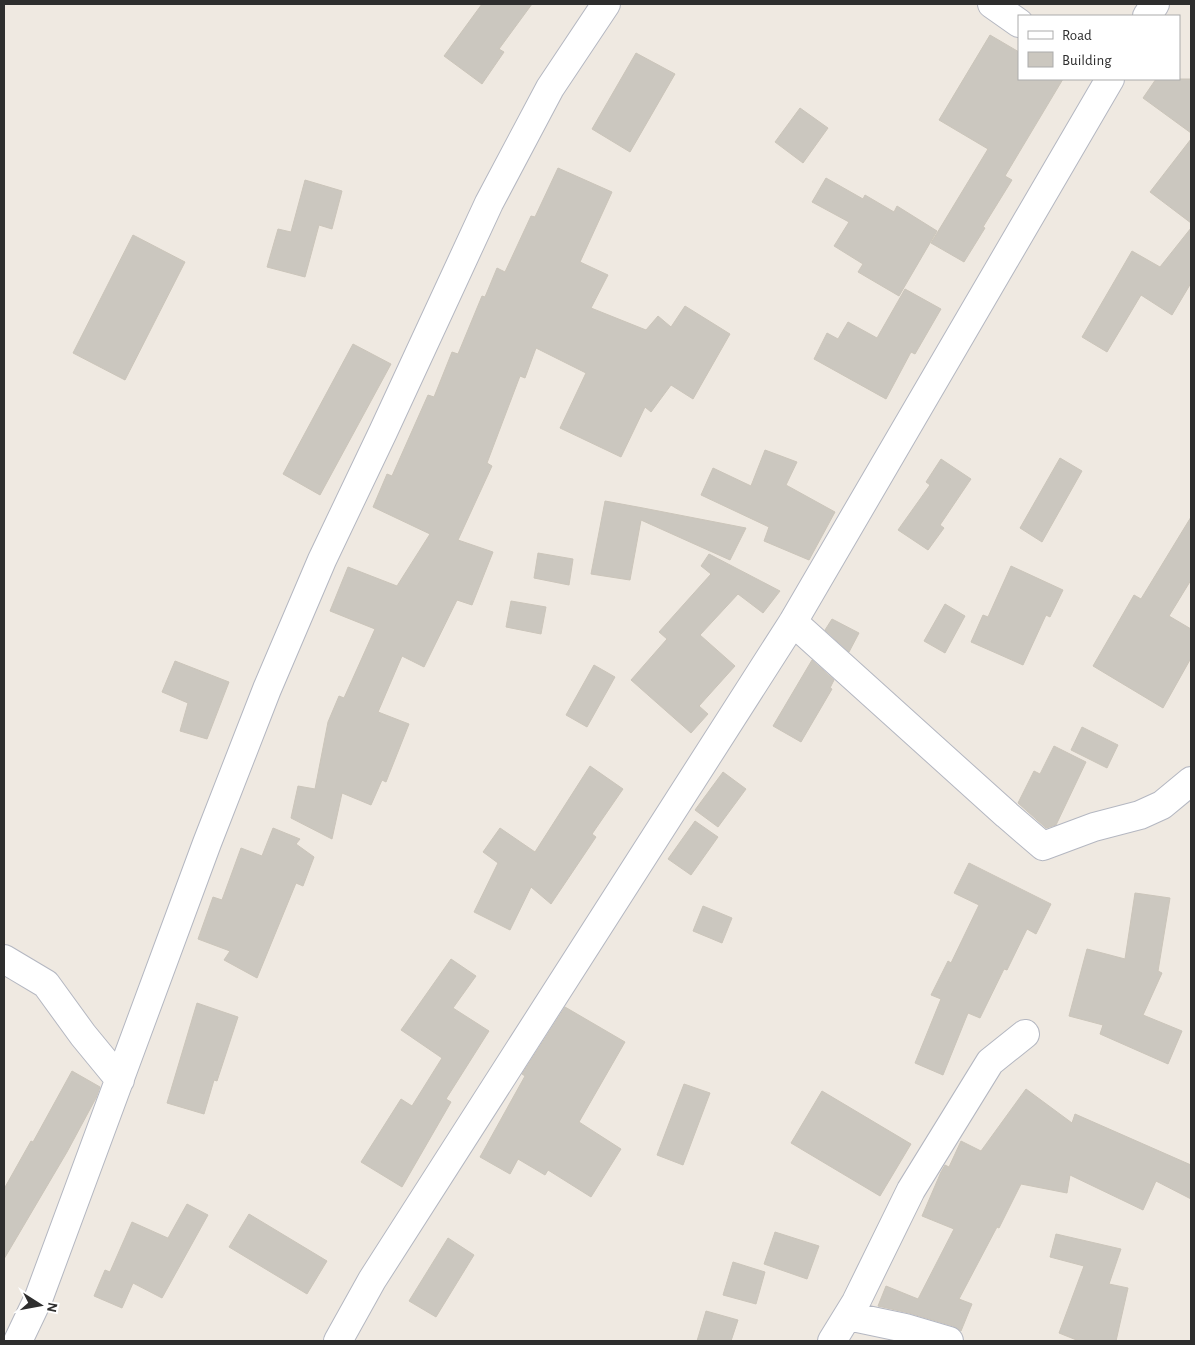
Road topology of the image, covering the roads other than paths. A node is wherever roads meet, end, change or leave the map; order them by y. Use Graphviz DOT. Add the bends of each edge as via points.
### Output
graph roads {
  1 [pos="606,4"];
  2 [pos="992,4"];
  3 [pos="1155,4"];
  4 [pos="1148,15"];
  5 [pos="1018,22"];
  6 [pos="1104,81"];
  7 [pos="794,622"];
  8 [pos="1191,781"];
  9 [pos="4,958"];
  10 [pos="1025,1034"];
  11 [pos="120,1080"];
  12 [pos="848,1316"];
  13 [pos="18,1341"];
  14 [pos="338,1341"];
  15 [pos="832,1341"];
  16 [pos="949,1341"];
  1 -- 11 [label="street" via="550,88 489,203 322,560 267,688"];
  2 -- 5 [label="street"];
  3 -- 4 [label="street"];
  6 -- 7 [label="street"];
  7 -- 8 [label="street" via="1043,846 1094,827 1140,815 1162,805"];
  7 -- 14 [label="street" via="372,1280"];
  9 -- 11 [label="street" via="46,984"];
  10 -- 12 [label="street" via="990,1062 911,1190"];
  11 -- 13 [label="street" via="38,1297"];
  12 -- 15 [label="street"];
  12 -- 16 [label="street"];
}
